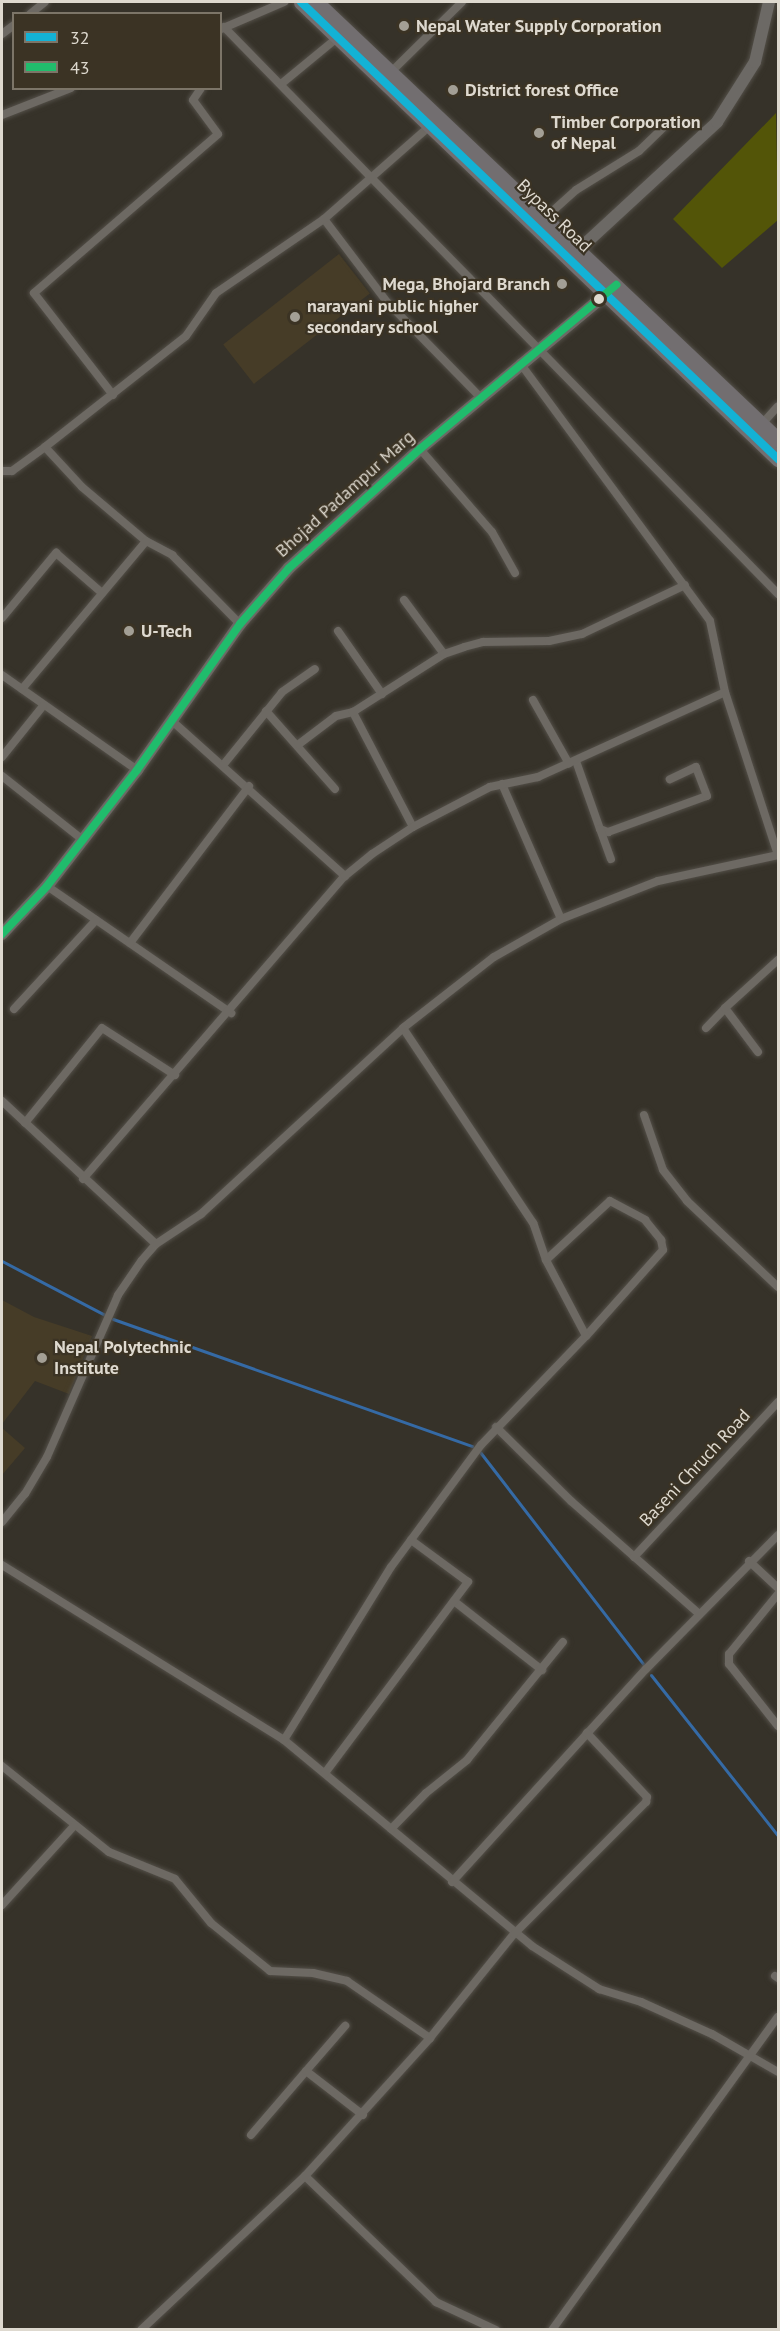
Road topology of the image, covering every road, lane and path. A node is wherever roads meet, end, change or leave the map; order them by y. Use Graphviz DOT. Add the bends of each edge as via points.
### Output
graph roads {
  1 [pos="45,2"];
  2 [pos="284,2"];
  3 [pos="301,2"];
  4 [pos="316,2"];
  5 [pos="462,2"];
  6 [pos="769,2"];
  7 [pos="32,12"];
  8 [pos="222,28"];
  9 [pos="337,38"];
  10 [pos="390,72"];
  11 [pos="281,84"];
  12 [pos="66,90"];
  13 [pos="200,90"];
  14 [pos="2,115"];
  15 [pos="666,125"];
  16 [pos="430,126"];
  17 [pos="375,177"];
  18 [pos="546,217"];
  19 [pos="324,219"];
  20 [pos="574,254"];
  21 [pos="611,289"];
  22 [pos="537,349"];
  23 [pos="520,363"];
  24 [pos="113,395"];
  25 [pos="480,398"];
  26 [pos="778,406"];
  27 [pos="757,429"];
  28 [pos="778,440"];
  29 [pos="45,447"];
  30 [pos="420,449"];
  31 [pos="778,459"];
  32 [pos="2,471"];
  33 [pos="146,541"];
  34 [pos="515,573"];
  35 [pos="685,585"];
  36 [pos="102,593"];
  37 [pos="778,594"];
  38 [pos="404,600"];
  39 [pos="2,618"];
  40 [pos="240,624"];
  41 [pos="338,631"];
  42 [pos="444,654"];
  43 [pos="315,669"];
  44 [pos="2,675"];
  45 [pos="22,688"];
  46 [pos="725,692"];
  47 [pos="382,694"];
  48 [pos="533,700"];
  49 [pos="43,706"];
  50 [pos="266,711"];
  51 [pos="353,712"];
  52 [pos="171,720"];
  53 [pos="299,744"];
  54 [pos="2,757"];
  55 [pos="572,763"];
  56 [pos="224,764"];
  57 [pos="137,770"];
  58 [pos="2,776"];
  59 [pos="670,779"];
  60 [pos="502,784"];
  61 [pos="249,786"];
  62 [pos="335,789"];
  63 [pos="413,826"];
  64 [pos="600,829"];
  65 [pos="83,840"];
  66 [pos="778,855"];
  67 [pos="611,859"];
  68 [pos="345,876"];
  69 [pos="47,885"];
  70 [pos="561,919"];
  71 [pos="96,920"];
  72 [pos="2,934"];
  73 [pos="130,943"];
  74 [pos="778,960"];
  75 [pos="725,1008"];
  76 [pos="14,1009"];
  77 [pos="231,1013"];
  78 [pos="403,1028"];
  79 [pos="706,1028"];
  80 [pos="758,1052"];
  81 [pos="175,1075"];
  82 [pos="2,1101"];
  83 [pos="644,1115"];
  84 [pos="25,1123"];
  85 [pos="83,1179"];
  86 [pos="156,1244"];
  87 [pos="546,1260"];
  88 [pos="778,1287"];
  89 [pos="586,1336"];
  90 [pos="778,1402"];
  91 [pos="496,1427"];
  92 [pos="2,1522"];
  93 [pos="778,1535"];
  94 [pos="411,1540"];
  95 [pos="634,1557"];
  96 [pos="748,1562"];
  97 [pos="2,1565"];
  98 [pos="778,1588"];
  99 [pos="778,1594"];
  100 [pos="454,1601"];
  101 [pos="699,1614"];
  102 [pos="563,1642"];
  103 [pos="542,1670"];
  104 [pos="778,1726"];
  105 [pos="587,1733"];
  106 [pos="284,1740"];
  107 [pos="2,1766"];
  108 [pos="325,1773"];
  109 [pos="74,1826"];
  110 [pos="391,1829"];
  111 [pos="452,1882"];
  112 [pos="2,1905"];
  113 [pos="514,1934"];
  114 [pos="778,2017"];
  115 [pos="345,2026"];
  116 [pos="430,2038"];
  117 [pos="749,2056"];
  118 [pos="306,2071"];
  119 [pos="778,2072"];
  120 [pos="363,2115"];
  121 [pos="250,2134"];
  122 [pos="305,2176"];
  123 [pos="141,2330"];
  124 [pos="496,2330"];
  125 [pos="552,2330"];
  1 -- 7 [label="street"];
  2 -- 8 [label="street"];
  3 -- 9 [label="highway, Bypass Road"];
  4 -- 10 [label="highway, Bypass Road"];
  5 -- 10 [label="street"];
  6 -- 20 [label="street" via="754,62 722,115 702,139"];
  8 -- 11 [label="street"];
  9 -- 11 [label="street"];
  9 -- 16 [label="highway, Bypass Road"];
  10 -- 18 [label="highway, Bypass Road"];
  11 -- 17 [label="street"];
  12 -- 14 [label="street"];
  13 -- 24 [label="street" via="193,100 218,134 34,293"];
  15 -- 18 [label="street" via="639,151 576,190"];
  16 -- 17 [label="street"];
  16 -- 20 [label="highway, Bypass Road"];
  17 -- 19 [label="street"];
  17 -- 22 [label="street"];
  18 -- 20 [label="highway, Bypass Road"];
  19 -- 24 [label="street" via="216,293 186,336"];
  19 -- 25 [label="street" via="387,302"];
  20 -- 21 [label="highway, Bypass Road"];
  21 -- 22 [label="street, Bhojad Padampur Marg"];
  21 -- 27 [label="highway, Bypass Road"];
  22 -- 23 [label="street, Bhojad Padampur Marg"];
  22 -- 37 [label="street"];
  23 -- 25 [label="street, Bhojad Padampur Marg"];
  23 -- 35 [label="street"];
  24 -- 29 [label="street"];
  25 -- 30 [label="street, Bhojad Padampur Marg"];
  26 -- 27 [label="street"];
  27 -- 28 [label="highway, Bypass Road"];
  27 -- 31 [label="highway, Bypass Road"];
  29 -- 32 [label="street" via="12,471"];
  29 -- 33 [label="street" via="82,487"];
  30 -- 34 [label="street" via="492,532"];
  30 -- 40 [label="street, Bhojad Padampur Marg" via="312,546"];
  33 -- 36 [label="street"];
  33 -- 40 [label="street" via="172,555"];
  35 -- 42 [label="street" via="582,634 537,642 483,642"];
  35 -- 46 [label="street" via="710,621"];
  36 -- 39 [label="street" via="56,553"];
  36 -- 45 [label="street"];
  38 -- 42 [label="street"];
  40 -- 52 [label="street, Bhojad Padampur Marg"];
  41 -- 47 [label="street"];
  42 -- 47 [label="street"];
  43 -- 50 [label="street" via="282,692"];
  44 -- 45 [label="street"];
  45 -- 49 [label="street"];
  46 -- 55 [label="street"];
  46 -- 66 [label="street"];
  47 -- 51 [label="street"];
  48 -- 55 [label="street"];
  49 -- 54 [label="street"];
  49 -- 57 [label="street"];
  50 -- 53 [label="street"];
  50 -- 56 [label="street"];
  51 -- 53 [label="street" via="336,716"];
  51 -- 63 [label="street"];
  52 -- 56 [label="street"];
  52 -- 57 [label="street, Bhojad Padampur Marg"];
  53 -- 62 [label="street"];
  55 -- 60 [label="street" via="538,777"];
  55 -- 64 [label="street"];
  56 -- 61 [label="street"];
  57 -- 65 [label="street, Bhojad Padampur Marg"];
  58 -- 65 [label="street"];
  59 -- 64 [label="street" via="696,766 707,796 608,832"];
  60 -- 63 [label="street"];
  60 -- 70 [label="street"];
  61 -- 68 [label="street"];
  61 -- 73 [label="street"];
  63 -- 68 [label="street"];
  64 -- 67 [label="street"];
  65 -- 69 [label="street, Bhojad Padampur Marg"];
  66 -- 70 [label="street" via="658,881"];
  68 -- 77 [label="street"];
  69 -- 71 [label="street"];
  69 -- 72 [label="street, Bhojad Padampur Marg"];
  70 -- 78 [label="street" via="494,957"];
  71 -- 73 [label="street"];
  71 -- 76 [label="street"];
  73 -- 77 [label="street"];
  74 -- 75 [label="street"];
  75 -- 79 [label="street"];
  75 -- 80 [label="street"];
  77 -- 81 [label="street"];
  78 -- 86 [label="street" via="192,1222"];
  78 -- 87 [label="street" via="533,1223"];
  81 -- 84 [label="street" via="102,1028"];
  81 -- 85 [label="street"];
  82 -- 84 [label="street"];
  83 -- 88 [label="street" via="663,1170 687,1201"];
  84 -- 85 [label="street"];
  85 -- 86 [label="street"];
  86 -- 92 [label="street" via="118,1295 64,1426 31,1485"];
  87 -- 89 [label="street"];
  87 -- 89 [label="street" via="610,1201 645,1220 661,1240 663,1250"];
  89 -- 91 [label="street"];
  90 -- 95 [label="street, Baseni Chruch Road"];
  91 -- 94 [label="street"];
  91 -- 95 [label="street"];
  93 -- 96 [label="street"];
  94 -- 100 [label="street" via="468,1582"];
  94 -- 106 [label="street"];
  95 -- 101 [label="street"];
  96 -- 98 [label="street"];
  96 -- 101 [label="street"];
  97 -- 106 [label="street"];
  99 -- 104 [label="street" via="729,1654 729,1664"];
  100 -- 103 [label="street"];
  100 -- 108 [label="street"];
  101 -- 105 [label="street"];
  102 -- 103 [label="street"];
  103 -- 110 [label="street" via="467,1760 426,1793"];
  105 -- 111 [label="street"];
  105 -- 113 [label="street" via="647,1797 646,1802"];
  106 -- 108 [label="street"];
  107 -- 109 [label="street"];
  108 -- 110 [label="street"];
  109 -- 112 [label="street"];
  109 -- 116 [label="street" via="109,1852 175,1879 211,1923 270,1971 313,1973 347,1982"];
  110 -- 111 [label="street"];
  111 -- 113 [label="street"];
  113 -- 116 [label="street"];
  113 -- 117 [label="street" via="599,1989 671,2015"];
  114 -- 117 [label="street"];
  115 -- 118 [label="street"];
  116 -- 120 [label="street"];
  117 -- 119 [label="street"];
  117 -- 125 [label="street"];
  118 -- 120 [label="street"];
  118 -- 121 [label="street"];
  120 -- 122 [label="street"];
  122 -- 123 [label="street"];
  122 -- 124 [label="street" via="436,2302"];
}
